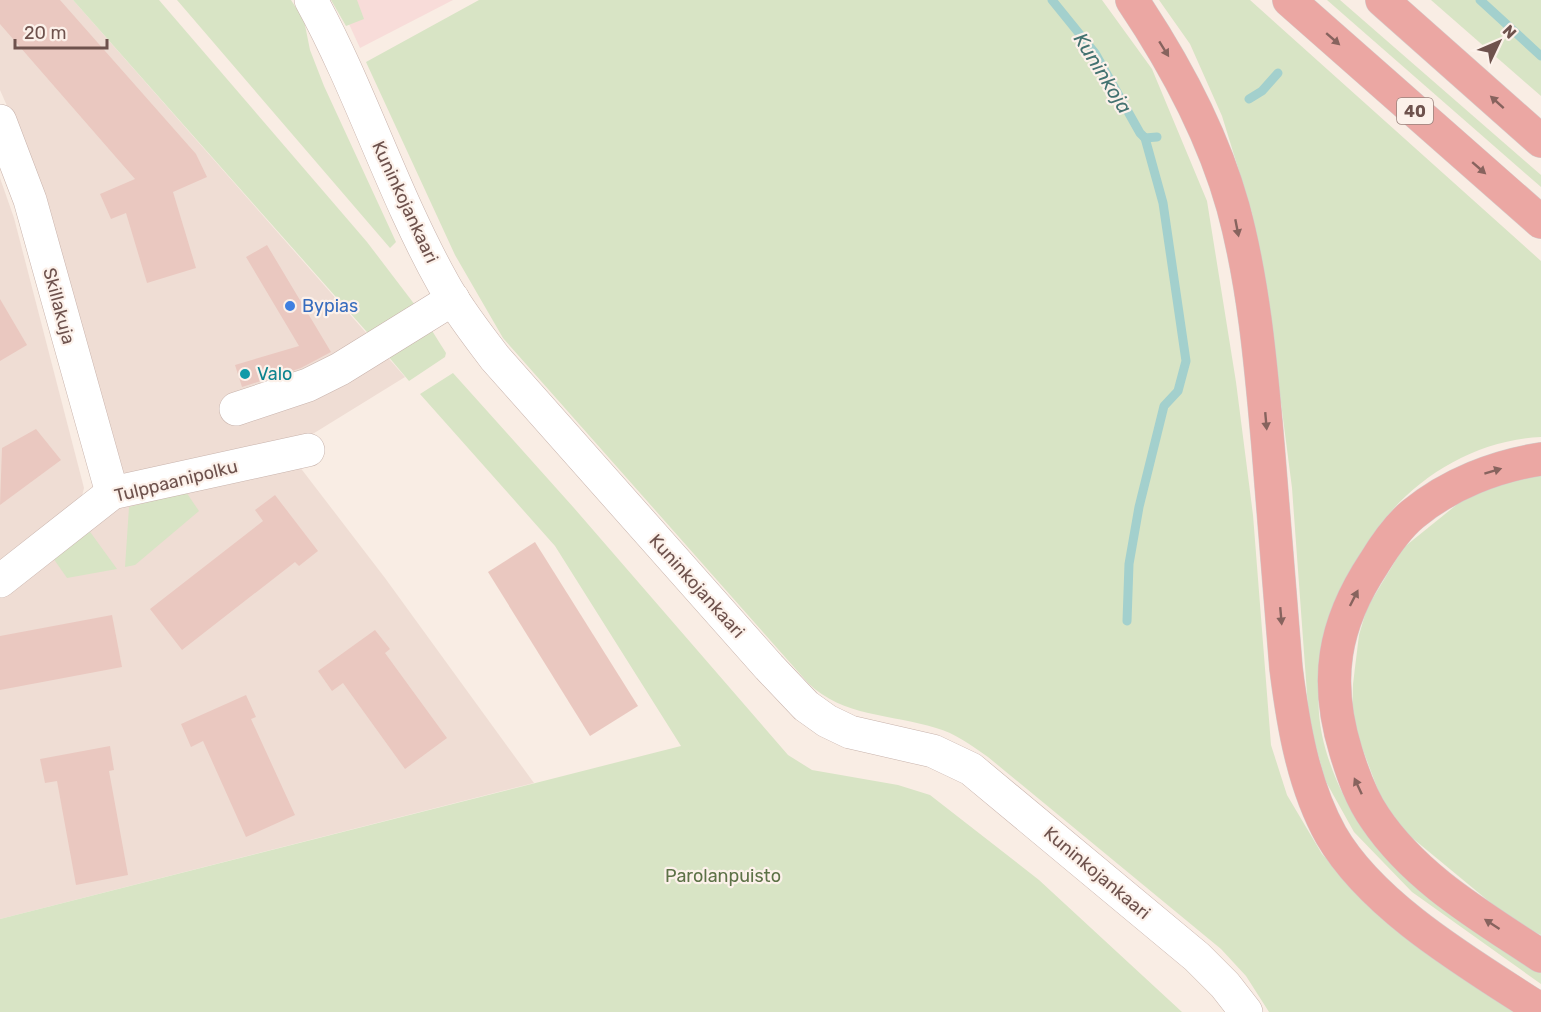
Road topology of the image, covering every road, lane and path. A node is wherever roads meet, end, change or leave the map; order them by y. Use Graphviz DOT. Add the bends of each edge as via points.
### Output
graph roads {
  1 [pos="311,0"];
  2 [pos="1132,0"];
  3 [pos="1289,0"];
  4 [pos="1382,0"];
  5 [pos="0,121"];
  6 [pos="1541,141"];
  7 [pos="1541,222"];
  8 [pos="453,299"];
  9 [pos="236,409"];
  10 [pos="308,450"];
  11 [pos="1541,459"];
  12 [pos="112,493"];
  13 [pos="0,581"];
  14 [pos="1541,956"];
  15 [pos="1541,1010"];
  16 [pos="1246,1012"];
  1 -- 8 [label="street, Kuninkojankaari"];
  2 -- 15 [label="highway, one-way" via="1168,53 1196,109 1233,208 1254,312 1293,723 1313,795 1332,836 1361,873 1403,915"];
  3 -- 7 [label="highway, 40, one-way"];
  6 -- 4 [label="highway, one-way"];
  5 -- 12 [label="street, Skillakuja" via="30,200"];
  8 -- 9 [label="street" via="340,369 308,385"];
  8 -- 16 [label="street, Kuninkojankaari" via="495,358 806,706 850,732 933,750 971,769 1197,957 1226,985"];
  10 -- 12 [label="street, Tulppaanipolku"];
  14 -- 11 [label="highway, one-way" via="1436,885 1396,846 1374,817 1356,783 1335,719 1333,685 1338,644 1351,603 1392,535 1413,513 1478,476"];
  12 -- 13 [label="street, Tulppaanipolku"];
}
